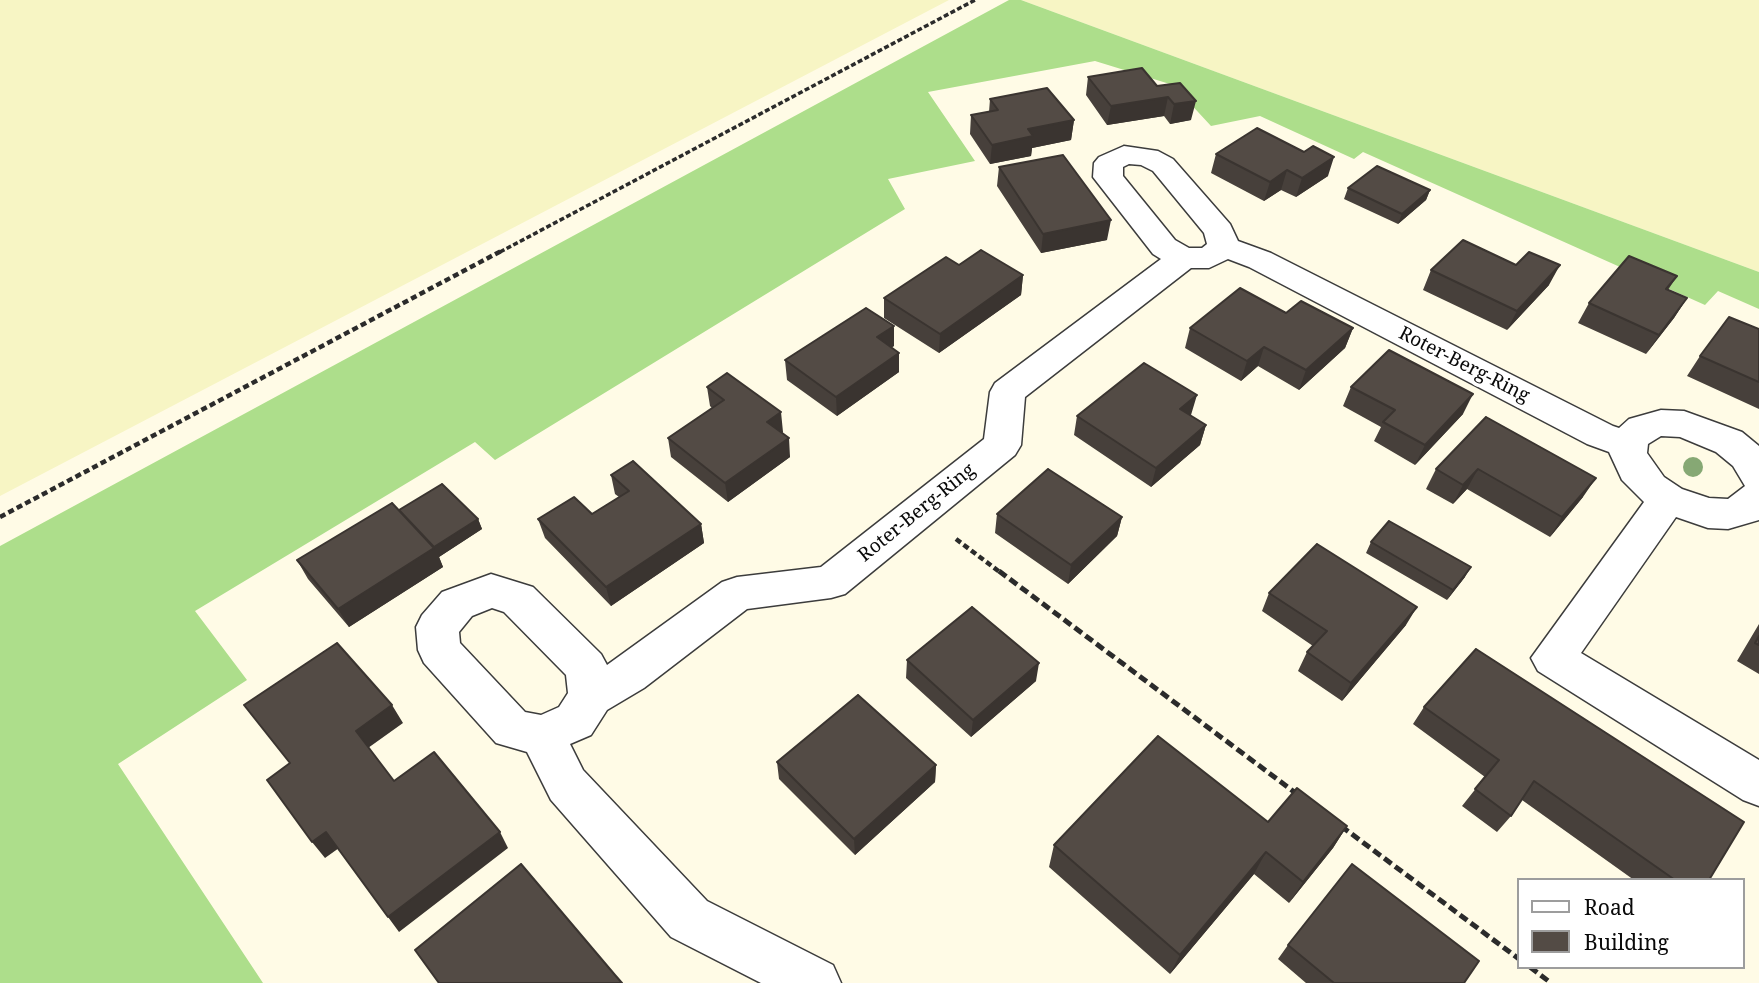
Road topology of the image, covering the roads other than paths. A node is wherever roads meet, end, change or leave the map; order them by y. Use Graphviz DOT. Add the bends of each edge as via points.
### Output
graph roads {
  1 [pos="1224,247"];
  2 [pos="1183,258"];
  3 [pos="1629,445"];
  4 [pos="1759,476"];
  5 [pos="1759,496"];
  6 [pos="1668,499"];
  7 [pos="591,696"];
  8 [pos="542,734"];
  9 [pos="1759,785"];
  10 [pos="815,983"];
  1 -- 2 [label="street, Roter-Berg-Ring" via="1209,258"];
  1 -- 2 [label="street" via="1219,231 1163,165 1148,157 1124,155 1109,163 1108,177 1164,247"];
  1 -- 3 [label="street, Roter-Berg-Ring" via="1259,260 1600,435"];
  2 -- 7 [label="street, Roter-Berg-Ring" via="1008,392 1002,445 831,582 737,594 629,675"];
  3 -- 4 [label="street" via="1642,428 1684,424 1730,442"];
  3 -- 6 [label="street" via="1635,470"];
  5 -- 6 [label="street" via="1746,509 1728,514 1708,513"];
  6 -- 9 [label="street" via="1553,658"];
  7 -- 8 [label="street, Roter-Berg-Ring" via="575,721"];
  7 -- 8 [label="street" via="586,667 518,599 491,591 457,604 437,627 439,650 512,729"];
  8 -- 10 [label="street" via="567,785 689,919"];
}
